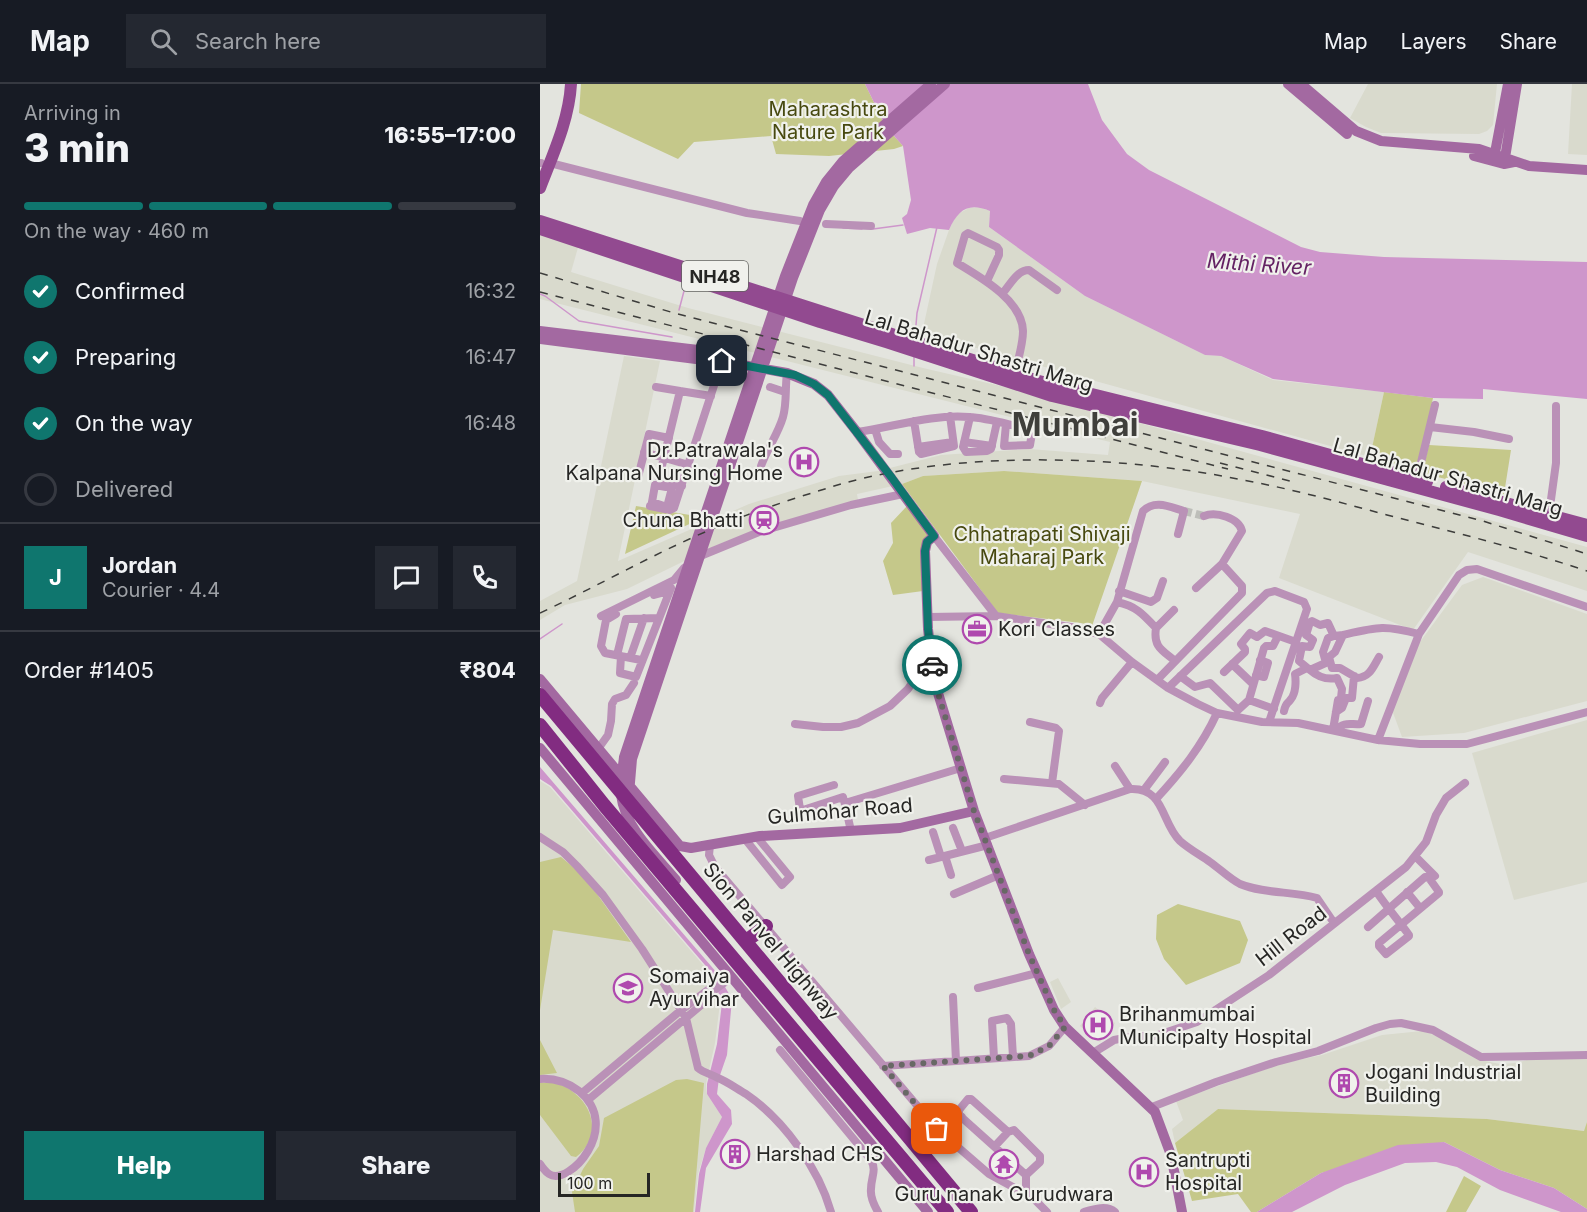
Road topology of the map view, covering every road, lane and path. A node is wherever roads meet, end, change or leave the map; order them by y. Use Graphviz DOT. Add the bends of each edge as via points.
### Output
graph roads {
  1 [pos="563,84"];
  2 [pos="571,84"];
  3 [pos="931,84"];
  4 [pos="945,84"];
  5 [pos="1288,84"];
  6 [pos="1301,84"];
  7 [pos="1508,84"];
  8 [pos="1517,84"];
  9 [pos="1502,160"];
  10 [pos="543,164"];
  11 [pos="1587,170"];
  12 [pos="540,188"];
  13 [pos="540,221"];
  14 [pos="800,221"];
  15 [pos="826,224"];
  16 [pos="871,226"];
  17 [pos="540,230"];
  18 [pos="580,238"];
  19 [pos="987,281"];
  20 [pos="1057,290"];
  21 [pos="1002,294"];
  22 [pos="540,331"];
  23 [pos="540,339"];
  24 [pos="583,340"];
  25 [pos="722,361"];
  26 [pos="984,370"];
  27 [pos="787,372"];
  28 [pos="1015,373"];
  29 [pos="656,387"];
  30 [pos="770,387"];
  31 [pos="680,391"];
  32 [pos="785,392"];
  33 [pos="711,396"];
  34 [pos="1115,401"];
  35 [pos="1435,405"];
  36 [pos="1556,406"];
  37 [pos="1123,414"];
  38 [pos="950,416"];
  39 [pos="970,417"];
  40 [pos="914,421"];
  41 [pos="1430,427"];
  42 [pos="875,429"];
  43 [pos="857,432"];
  44 [pos="669,438"];
  45 [pos="1509,439"];
  46 [pos="1261,440"];
  47 [pos="968,442"];
  48 [pos="993,446"];
  49 [pos="644,452"];
  50 [pos="898,454"];
  51 [pos="662,457"];
  52 [pos="689,465"];
  53 [pos="761,466"];
  54 [pos="656,474"];
  55 [pos="638,477"];
  56 [pos="1395,477"];
  57 [pos="1417,479"];
  58 [pos="678,488"];
  59 [pos="903,494"];
  60 [pos="1457,494"];
  61 [pos="650,506"];
  62 [pos="1549,514"];
  63 [pos="1204,516"];
  64 [pos="1587,525"];
  65 [pos="1178,534"];
  66 [pos="934,536"];
  67 [pos="1587,536"];
  68 [pos="1222,564"];
  69 [pos="674,580"];
  70 [pos="1163,581"];
  71 [pos="1196,588"];
  72 [pos="669,591"];
  73 [pos="1119,591"];
  74 [pos="1117,602"];
  75 [pos="1587,607"];
  76 [pos="1174,610"];
  77 [pos="612,615"];
  78 [pos="601,616"];
  79 [pos="996,616"];
  80 [pos="928,617"];
  81 [pos="644,618"];
  82 [pos="659,618"];
  83 [pos="626,619"];
  84 [pos="1156,628"];
  85 [pos="1100,634"];
  86 [pos="1419,634"];
  87 [pos="1339,635"];
  88 [pos="1278,636"];
  89 [pos="1296,642"];
  90 [pos="623,656"];
  91 [pos="1379,657"];
  92 [pos="641,660"];
  93 [pos="1175,661"];
  94 [pos="1132,662"];
  95 [pos="1232,664"];
  96 [pos="1329,664"];
  97 [pos="1308,669"];
  98 [pos="933,672"];
  99 [pos="1224,672"];
  100 [pos="1180,676"];
  101 [pos="1354,676"];
  102 [pos="1337,678"];
  103 [pos="1158,679"];
  104 [pos="540,680"];
  105 [pos="634,683"];
  106 [pos="1253,684"];
  107 [pos="1168,688"];
  108 [pos="540,694"];
  109 [pos="1343,699"];
  110 [pos="1249,700"];
  111 [pos="1368,701"];
  112 [pos="1100,703"];
  113 [pos="1274,709"];
  114 [pos="1284,711"];
  115 [pos="1217,712"];
  116 [pos="1587,712"];
  117 [pos="1030,722"];
  118 [pos="1269,722"];
  119 [pos="795,724"];
  120 [pos="540,725"];
  121 [pos="1334,730"];
  122 [pos="1378,740"];
  123 [pos="540,748"];
  124 [pos="598,749"];
  125 [pos="1165,762"];
  126 [pos="1115,766"];
  127 [pos="961,768"];
  128 [pos="1004,779"];
  129 [pos="1052,783"];
  130 [pos="1465,783"];
  131 [pos="834,785"];
  132 [pos="1130,789"];
  133 [pos="1144,789"];
  134 [pos="841,798"];
  135 [pos="1156,799"];
  136 [pos="1085,805"];
  137 [pos="599,809"];
  138 [pos="974,811"];
  139 [pos="953,828"];
  140 [pos="851,831"];
  141 [pos="933,832"];
  142 [pos="540,837"];
  143 [pos="745,839"];
  144 [pos="760,840"];
  145 [pos="986,841"];
  146 [pos="710,845"];
  147 [pos="1427,849"];
  148 [pos="754,850"];
  149 [pos="962,851"];
  150 [pos="943,856"];
  151 [pos="1416,857"];
  152 [pos="929,860"];
  153 [pos="951,875"];
  154 [pos="999,875"];
  155 [pos="1435,876"];
  156 [pos="1376,891"];
  157 [pos="1407,892"];
  158 [pos="954,894"];
  159 [pos="1388,908"];
  160 [pos="1420,908"];
  161 [pos="1334,923"];
  162 [pos="766,926"];
  163 [pos="1368,927"];
  164 [pos="746,940"];
  165 [pos="752,965"];
  166 [pos="1037,973"];
  167 [pos="729,979"];
  168 [pos="978,988"];
  169 [pos="750,989"];
  170 [pos="714,991"];
  171 [pos="953,997"];
  172 [pos="680,1011"];
  173 [pos="686,1018"];
  174 [pos="1065,1027"];
  175 [pos="780,1050"];
  176 [pos="1093,1053"];
  177 [pos="1587,1055"];
  178 [pos="1013,1056"];
  179 [pos="994,1058"];
  180 [pos="956,1061"];
  181 [pos="883,1066"];
  182 [pos="850,1067"];
  183 [pos="540,1080"];
  184 [pos="836,1080"];
  185 [pos="582,1093"];
  186 [pos="588,1100"];
  187 [pos="1152,1107"];
  188 [pos="962,1117"];
  189 [pos="1008,1132"];
  190 [pos="943,1135"];
  191 [pos="995,1146"];
  192 [pos="540,1164"];
  193 [pos="1026,1176"];
  194 [pos="1026,1194"];
  195 [pos="831,1212"];
  196 [pos="878,1212"];
  197 [pos="928,1212"];
  198 [pos="947,1212"];
  199 [pos="971,1212"];
  200 [pos="1047,1212"];
  201 [pos="1084,1212"];
  202 [pos="1115,1212"];
  203 [pos="1182,1212"];
  1 -- 10 [label="main road" via="560,110"];
  2 -- 10 [label="main road" via="564,122"];
  3 -- 165 [label="main road" via="843,162 813,205 785,276 624,757 621,795 639,836"];
  4 -- 165 [label="main road" via="849,168 820,210 793,278 632,759 629,794 645,831"];
  5 -- 9 [label="main road" via="1337,126 1378,147"];
  6 -- 9 [label="main road" via="1343,122 1369,137 1479,149"];
  7 -- 9 [label="main road"];
  8 -- 9 [label="main road"];
  9 -- 11 [label="main road"];
  10 -- 12 [label="main road"];
  10 -- 14 [label="street" via="747,213"];
  13 -- 18 [label="main road, Lal Bahadur Shastri Marg / NH48"];
  15 -- 16 [label="street"];
  17 -- 18 [label="main road, Lal Bahadur Shastri Marg / NH48"];
  18 -- 26 [label="main road, Lal Bahadur Shastri Marg / NH48"];
  19 -- 19 [label="street" via="957,263 968,233 999,250"];
  19 -- 21 [label="street"];
  20 -- 21 [label="street" via="1025,269"];
  21 -- 28 [label="street" via="1022,323"];
  22 -- 24 [label="main road"];
  23 -- 24 [label="main road"];
  24 -- 25 [label="main road" via="698,350 709,359"];
  25 -- 27 [label="main road"];
  25 -- 33 [label="street"];
  26 -- 28 [label="main road, Lal Bahadur Shastri Marg"];
  26 -- 37 [label="main road, Lal Bahadur Shastri Marg" via="1052,396"];
  27 -- 32 [label="street"];
  27 -- 43 [label="main road" via="806,379 828,395"];
  28 -- 34 [label="main road, Lal Bahadur Shastri Marg"];
  29 -- 31 [label="street"];
  30 -- 32 [label="street"];
  31 -- 33 [label="street"];
  31 -- 44 [label="street"];
  32 -- 53 [label="street" via="783,417"];
  33 -- 52 [label="street"];
  34 -- 37 [label="main road"];
  34 -- 46 [label="main road, Lal Bahadur Shastri Marg"];
  35 -- 41 [label="street"];
  36 -- 62 [label="street" via="1556,463"];
  37 -- 46 [label="main road, Lal Bahadur Shastri Marg"];
  38 -- 39 [label="street"];
  38 -- 40 [label="street"];
  38 -- 40 [label="street" via="952,448 939,447 921,454"];
  39 -- 47 [label="street"];
  39 -- 48 [label="street" via="1002,423"];
  40 -- 42 [label="street"];
  41 -- 45 [label="street"];
  41 -- 57 [label="street"];
  42 -- 43 [label="street"];
  42 -- 50 [label="street" via="879,442 890,454"];
  43 -- 59 [label="main road"];
  44 -- 49 [label="street" via="650,433"];
  44 -- 51 [label="street"];
  46 -- 56 [label="main road, Lal Bahadur Shastri Marg"];
  47 -- 48 [label="street"];
  47 -- 48 [label="street" via="963,450 969,452 987,451"];
  49 -- 51 [label="street"];
  49 -- 55 [label="street"];
  51 -- 52 [label="street"];
  51 -- 54 [label="street"];
  51 -- 58 [label="street" via="660,480"];
  52 -- 58 [label="street"];
  56 -- 57 [label="main road, Lal Bahadur Shastri Marg"];
  56 -- 60 [label="main road, Lal Bahadur Shastri Marg"];
  57 -- 60 [label="main road, Lal Bahadur Shastri Marg"];
  58 -- 61 [label="street" via="672,510"];
  59 -- 66 [label="main road"];
  59 -- 69 [label="street" via="759,532 688,561"];
  60 -- 62 [label="main road, Lal Bahadur Shastri Marg"];
  60 -- 67 [label="main road, Lal Bahadur Shastri Marg"];
  62 -- 64 [label="main road, Lal Bahadur Shastri Marg"];
  63 -- 68 [label="street" via="1214,513 1241,525 1242,531"];
  65 -- 73 [label="street" via="1184,511 1149,505 1143,511"];
  66 -- 79 [label="street"];
  66 -- 80 [label="main road" via="925,551"];
  68 -- 71 [label="street"];
  68 -- 93 [label="street" via="1242,586 1242,593"];
  69 -- 72 [label="street"];
  69 -- 78 [label="street"];
  70 -- 73 [label="street" via="1157,598 1150,602"];
  72 -- 77 [label="street"];
  72 -- 82 [label="street"];
  73 -- 74 [label="street"];
  74 -- 84 [label="street" via="1132,605"];
  74 -- 85 [label="street"];
  75 -- 86 [label="street" via="1477,569 1467,570 1459,575"];
  76 -- 84 [label="street"];
  77 -- 83 [label="street"];
  77 -- 90 [label="street" via="606,620 601,646 605,653"];
  79 -- 80 [label="street"];
  79 -- 85 [label="street"];
  80 -- 98 [label="main road"];
  81 -- 82 [label="street"];
  81 -- 83 [label="street"];
  81 -- 90 [label="street"];
  82 -- 92 [label="street"];
  83 -- 90 [label="street"];
  84 -- 93 [label="street" via="1156,644"];
  85 -- 94 [label="street"];
  86 -- 87 [label="street" via="1378,627"];
  86 -- 122 [label="street"];
  87 -- 96 [label="street"];
  87 -- 96 [label="street" via="1328,638 1323,652"];
  87 -- 97 [label="street" via="1328,623 1311,621 1306,635 1313,640 1310,647 1302,646 1299,659"];
  88 -- 89 [label="street"];
  88 -- 95 [label="street" via="1266,631 1257,637 1250,633 1242,642 1245,652"];
  88 -- 106 [label="street" via="1274,646 1264,648"];
  89 -- 100 [label="street" via="1306,604 1271,591"];
  89 -- 113 [label="street"];
  90 -- 92 [label="street"];
  90 -- 92 [label="street" via="620,673 635,678"];
  91 -- 101 [label="street" via="1365,676"];
  93 -- 103 [label="street"];
  94 -- 103 [label="street"];
  94 -- 112 [label="street"];
  95 -- 99 [label="street"];
  95 -- 106 [label="street"];
  96 -- 97 [label="street"];
  96 -- 101 [label="street"];
  96 -- 102 [label="street"];
  97 -- 102 [label="street" via="1327,679"];
  97 -- 114 [label="street" via="1296,674 1291,700"];
  98 -- 119 [label="street" via="912,683 890,706 858,723 832,727"];
  98 -- 127 [label="main road"];
  100 -- 107 [label="street"];
  100 -- 110 [label="street" via="1195,687 1210,683 1238,710"];
  101 -- 109 [label="street" via="1352,698"];
  102 -- 109 [label="street"];
  103 -- 107 [label="street"];
  104 -- 124 [label="main road"];
  105 -- 124 [label="street" via="626,695 612,704 608,735"];
  106 -- 110 [label="street"];
  107 -- 115 [label="street"];
  108 -- 164 [label="highway, Sion Panvel Highway"];
  109 -- 121 [label="street" via="1342,708 1336,712"];
  110 -- 113 [label="street"];
  111 -- 121 [label="street" via="1361,724 1349,723"];
  113 -- 118 [label="street"];
  115 -- 118 [label="street"];
  115 -- 135 [label="street" via="1198,750"];
  116 -- 122 [label="street" via="1467,744"];
  117 -- 129 [label="street" via="1059,731"];
  118 -- 121 [label="street"];
  120 -- 137 [label="highway, Sion Panvel Highway"];
  121 -- 122 [label="street"];
  123 -- 137 [label="main road"];
  124 -- 146 [label="main road, Gulmohar Road" via="680,846"];
  125 -- 133 [label="street"];
  126 -- 132 [label="street"];
  127 -- 134 [label="street"];
  127 -- 138 [label="main road"];
  128 -- 129 [label="street"];
  129 -- 136 [label="street" via="1059,784"];
  130 -- 151 [label="street, Hill Road" via="1446,798"];
  131 -- 134 [label="street" via="798,796 800,809"];
  132 -- 133 [label="street"];
  132 -- 136 [label="street"];
  133 -- 135 [label="street"];
  134 -- 140 [label="street"];
  135 -- 161 [label="street" via="1171,830 1183,844 1240,884 1317,898"];
  136 -- 145 [label="street"];
  137 -- 167 [label="main road"];
  137 -- 169 [label="highway, Sion Panvel Highway"];
  138 -- 140 [label="main road, Gulmohar Road" via="900,828"];
  138 -- 145 [label="main road"];
  139 -- 149 [label="street"];
  140 -- 144 [label="main road, Gulmohar Road"];
  141 -- 150 [label="street"];
  142 -- 172 [label="street" via="563,852 603,895"];
  143 -- 144 [label="main road, Gulmohar Road"];
  143 -- 146 [label="main road, Gulmohar Road"];
  143 -- 148 [label="street"];
  144 -- 148 [label="street"];
  144 -- 148 [label="street" via="790,878 782,885"];
  145 -- 149 [label="street"];
  145 -- 154 [label="main road"];
  146 -- 162 [label="street" via="713,864"];
  147 -- 151 [label="street"];
  149 -- 150 [label="street"];
  150 -- 152 [label="street"];
  150 -- 153 [label="street"];
  151 -- 155 [label="street"];
  151 -- 156 [label="street, Hill Road"];
  154 -- 158 [label="street"];
  154 -- 166 [label="main road"];
  156 -- 159 [label="street"];
  156 -- 161 [label="street, Hill Road"];
  157 -- 159 [label="street"];
  157 -- 160 [label="street"];
  157 -- 160 [label="street" via="1429,878 1439,893"];
  159 -- 160 [label="street" via="1401,924"];
  159 -- 163 [label="street"];
  161 -- 176 [label="street, Hill Road" via="1269,975 1197,1022 1155,1036 1114,1040"];
  162 -- 164 [label="highway"];
  162 -- 181 [label="street"];
  164 -- 182 [label="highway, Sion Panvel Highway"];
  165 -- 182 [label="main road"];
  165 -- 184 [label="main road"];
  166 -- 168 [label="street"];
  166 -- 174 [label="main road"];
  167 -- 169 [label="main road"];
  167 -- 170 [label="street"];
  169 -- 184 [label="highway, Sion Panvel Highway"];
  169 -- 197 [label="main road"];
  170 -- 172 [label="street" via="708,990"];
  170 -- 173 [label="street"];
  171 -- 180 [label="street"];
  172 -- 173 [label="street"];
  172 -- 185 [label="street"];
  173 -- 186 [label="street"];
  173 -- 195 [label="street" via="698,1068 749,1096 769,1114 814,1169"];
  174 -- 176 [label="main road"];
  174 -- 178 [label="street" via="1049,1046 1029,1056"];
  175 -- 196 [label="street" via="871,1160 875,1168 871,1189"];
  176 -- 187 [label="main road"];
  177 -- 187 [label="street" via="1481,1057 1433,1030 1390,1024 1318,1052 1226,1078"];
  178 -- 179 [label="street"];
  178 -- 179 [label="street" via="1011,1024 1007,1018 992,1021"];
  179 -- 180 [label="street"];
  180 -- 181 [label="street"];
  181 -- 190 [label="street"];
  182 -- 199 [label="highway, Sion Panvel Highway"];
  183 -- 185 [label="street" via="568,1083"];
  184 -- 198 [label="highway, Sion Panvel Highway"];
  185 -- 186 [label="street"];
  186 -- 192 [label="street" via="597,1123 587,1154 565,1174 557,1176"];
  187 -- 203 [label="main road" via="1171,1155"];
  188 -- 189 [label="street" via="958,1110 972,1099"];
  188 -- 190 [label="street"];
  188 -- 191 [label="street"];
  189 -- 191 [label="street"];
  189 -- 193 [label="street" via="1014,1130 1040,1156 1040,1162"];
  190 -- 194 [label="street" via="989,1174"];
  191 -- 193 [label="street"];
  193 -- 194 [label="street"];
  194 -- 200 [label="street"];
  201 -- 202 [label="street" via="1097,1208"];
}
